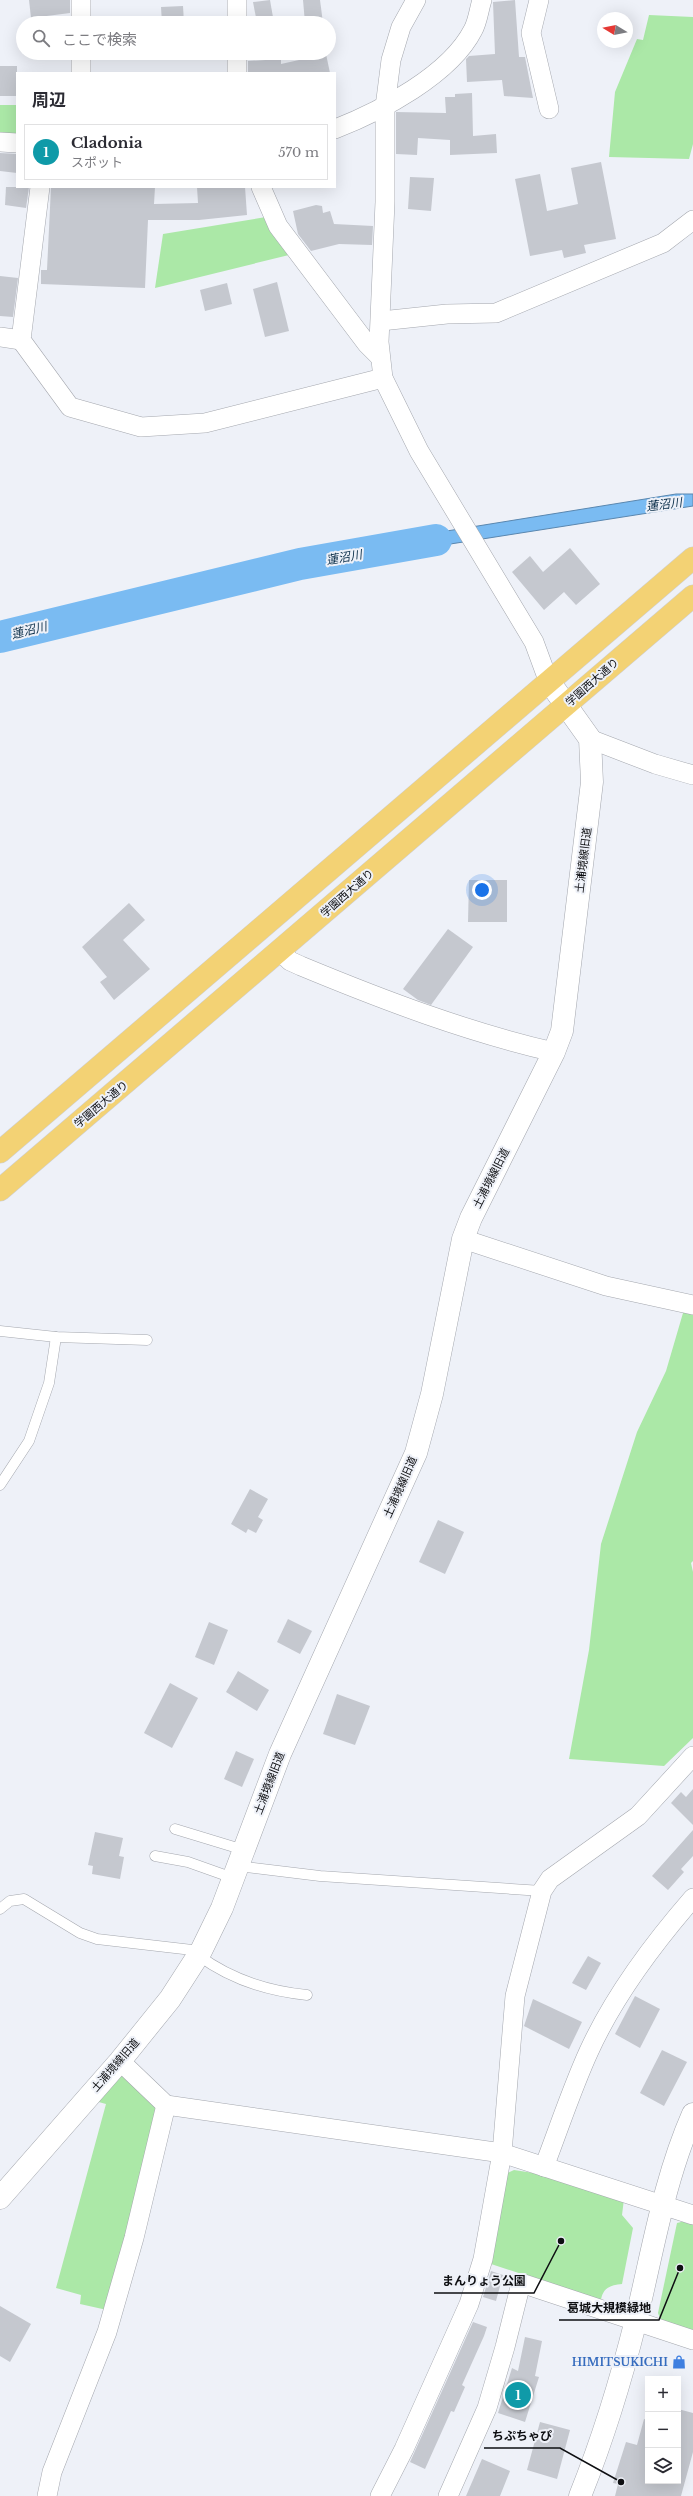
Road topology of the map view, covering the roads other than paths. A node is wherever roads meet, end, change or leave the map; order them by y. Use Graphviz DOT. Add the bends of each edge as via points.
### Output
graph roads {
  1 [pos="81,0"];
  2 [pos="237,0"];
  3 [pos="416,0"];
  4 [pos="482,0"];
  5 [pos="539,0"];
  6 [pos="81,16"];
  7 [pos="237,16"];
  8 [pos="81,60"];
  9 [pos="237,60"];
  10 [pos="81,72"];
  11 [pos="237,72"];
  12 [pos="385,107"];
  13 [pos="549,109"];
  14 [pos="336,129"];
  15 [pos="0,142"];
  16 [pos="16,143"];
  17 [pos="40,188"];
  18 [pos="261,188"];
  19 [pos="693,220"];
  20 [pos="381,320"];
  21 [pos="0,337"];
  22 [pos="21,340"];
  23 [pos="379,356"];
  24 [pos="383,378"];
  25 [pos="693,558"];
  26 [pos="693,596"];
  27 [pos="548,680"];
  28 [pos="566,705"];
  29 [pos="590,739"];
  30 [pos="693,775"];
  31 [pos="280,951"];
  32 [pos="554,1052"];
  33 [pos="0,1152"];
  34 [pos="0,1190"];
  35 [pos="463,1239"];
  36 [pos="693,1305"];
  37 [pos="0,1330"];
  38 [pos="56,1337"];
  39 [pos="147,1340"];
  40 [pos="0,1485"];
  41 [pos="693,1756"];
  42 [pos="175,1829"];
  43 [pos="155,1856"];
  44 [pos="238,1864"];
  45 [pos="542,1891"];
  46 [pos="693,1898"];
  47 [pos="0,1909"];
  48 [pos="199,1953"];
  49 [pos="307,1995"];
  50 [pos="120,2061"];
  51 [pos="166,2105"];
  52 [pos="693,2114"];
  53 [pos="502,2153"];
  54 [pos="544,2167"];
  55 [pos="0,2198"];
  56 [pos="662,2205"];
  57 [pos="693,2215"];
  58 [pos="636,2321"];
  59 [pos="693,2340"];
  60 [pos="47,2496"];
  61 [pos="380,2496"];
  62 [pos="448,2496"];
  63 [pos="580,2496"];
  1 -- 6 [label="street"];
  2 -- 7 [label="street"];
  3 -- 12 [label="street" via="402,27 391,60"];
  4 -- 12 [label="street" via="474,29 460,48 425,79"];
  5 -- 13 [label="street" via="531,33"];
  8 -- 10 [label="street"];
  9 -- 11 [label="street"];
  12 -- 14 [label="street"];
  12 -- 20 [label="street"];
  15 -- 16 [label="street"];
  17 -- 22 [label="street"];
  18 -- 23 [label="street" via="278,226 367,344"];
  19 -- 20 [label="street" via="663,243 496,313"];
  20 -- 23 [label="street"];
  21 -- 22 [label="street"];
  22 -- 24 [label="street" via="70,407 141,427 205,423"];
  23 -- 24 [label="street"];
  24 -- 27 [label="street" via="419,451 534,642"];
  25 -- 27 [label="highway"];
  26 -- 28 [label="highway, 学園西大通り"];
  27 -- 28 [label="street"];
  27 -- 33 [label="highway"];
  28 -- 29 [label="street"];
  28 -- 31 [label="highway, 学園西大通り"];
  29 -- 30 [label="street" via="655,764"];
  29 -- 32 [label="street, 土浦境線旧道" via="592,782 587,830 566,1010"];
  31 -- 32 [label="street" via="290,961 301,966 423,1013 512,1042"];
  31 -- 34 [label="highway, 学園西大通り"];
  32 -- 35 [label="street, 土浦境線旧道"];
  35 -- 36 [label="street" via="606,1286"];
  35 -- 44 [label="street, 土浦境線旧道" via="432,1394 416,1453 280,1754"];
  37 -- 38 [label="lane"];
  38 -- 39 [label="lane"];
  38 -- 40 [label="lane" via="49,1383 29,1441"];
  41 -- 45 [label="street" via="638,1816 550,1879"];
  42 -- 44 [label="lane"];
  43 -- 44 [label="lane" via="188,1862"];
  44 -- 45 [label="lane" via="320,1876"];
  44 -- 48 [label="street, 土浦境線旧道" via="222,1908"];
  45 -- 53 [label="street" via="515,1996"];
  46 -- 54 [label="street" via="644,1958 606,2018 576,2082"];
  47 -- 48 [label="lane" via="10,1901 24,1899 80,1933 97,1938"];
  48 -- 49 [label="lane" via="227,1974 274,1992"];
  48 -- 50 [label="street, 土浦境線旧道" via="170,1999"];
  50 -- 51 [label="street"];
  50 -- 55 [label="street, 土浦境線旧道"];
  51 -- 53 [label="street"];
  51 -- 60 [label="street" via="134,2238 107,2332 52,2472"];
  52 -- 56 [label="street" via="671,2168"];
  53 -- 54 [label="street"];
  53 -- 61 [label="street" via="483,2259 469,2304 404,2449"];
  54 -- 56 [label="street"];
  56 -- 57 [label="street"];
  56 -- 58 [label="street"];
  58 -- 59 [label="street"];
  58 -- 62 [label="street" via="521,2283 506,2347 487,2408"];
  58 -- 63 [label="street" via="604,2432"];
}
